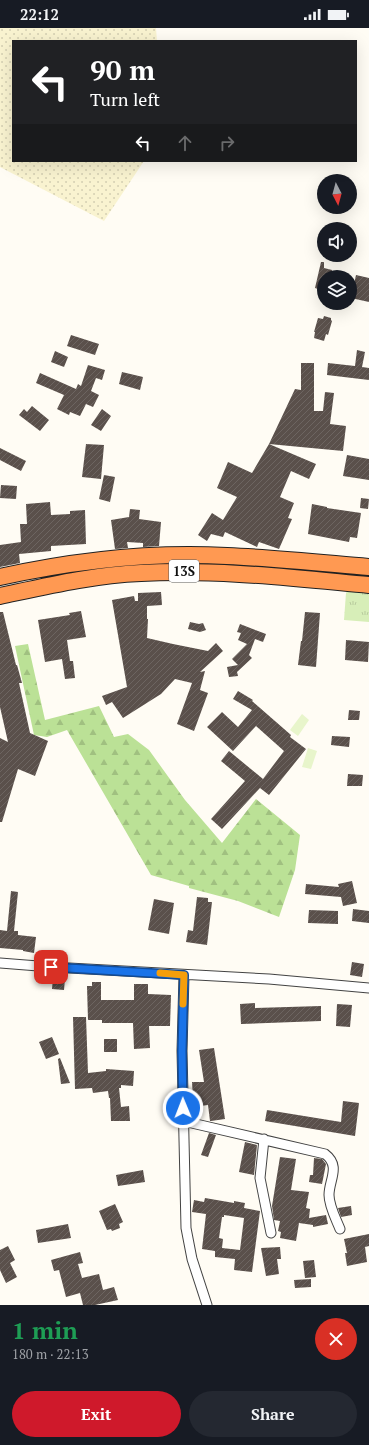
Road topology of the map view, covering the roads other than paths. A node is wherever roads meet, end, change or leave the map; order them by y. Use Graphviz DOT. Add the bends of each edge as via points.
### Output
graph roads {
  1 [pos="268,559"];
  2 [pos="369,567"];
  3 [pos="266,575"];
  4 [pos="0,577"];
  5 [pos="369,585"];
  6 [pos="0,596"];
  7 [pos="0,963"];
  8 [pos="184,975"];
  9 [pos="369,988"];
  10 [pos="183,1120"];
  11 [pos="264,1140"];
  12 [pos="340,1229"];
  13 [pos="271,1233"];
  14 [pos="207,1305"];
  1 -- 2 [label="highway, 13S"];
  1 -- 3 [label="highway"];
  1 -- 4 [label="highway, 13S" via="189,555 112,559 30,570"];
  3 -- 5 [label="highway, 13S"];
  3 -- 6 [label="highway, 13S" via="190,571 140,573 89,578"];
  7 -- 8 [label="street"];
  8 -- 9 [label="street"];
  8 -- 10 [label="street"];
  10 -- 11 [label="street"];
  10 -- 14 [label="street" via="186,1228 192,1259"];
  11 -- 12 [label="street" via="325,1154 331,1158 334,1170 329,1196"];
  11 -- 13 [label="street" via="260,1178"];
}
